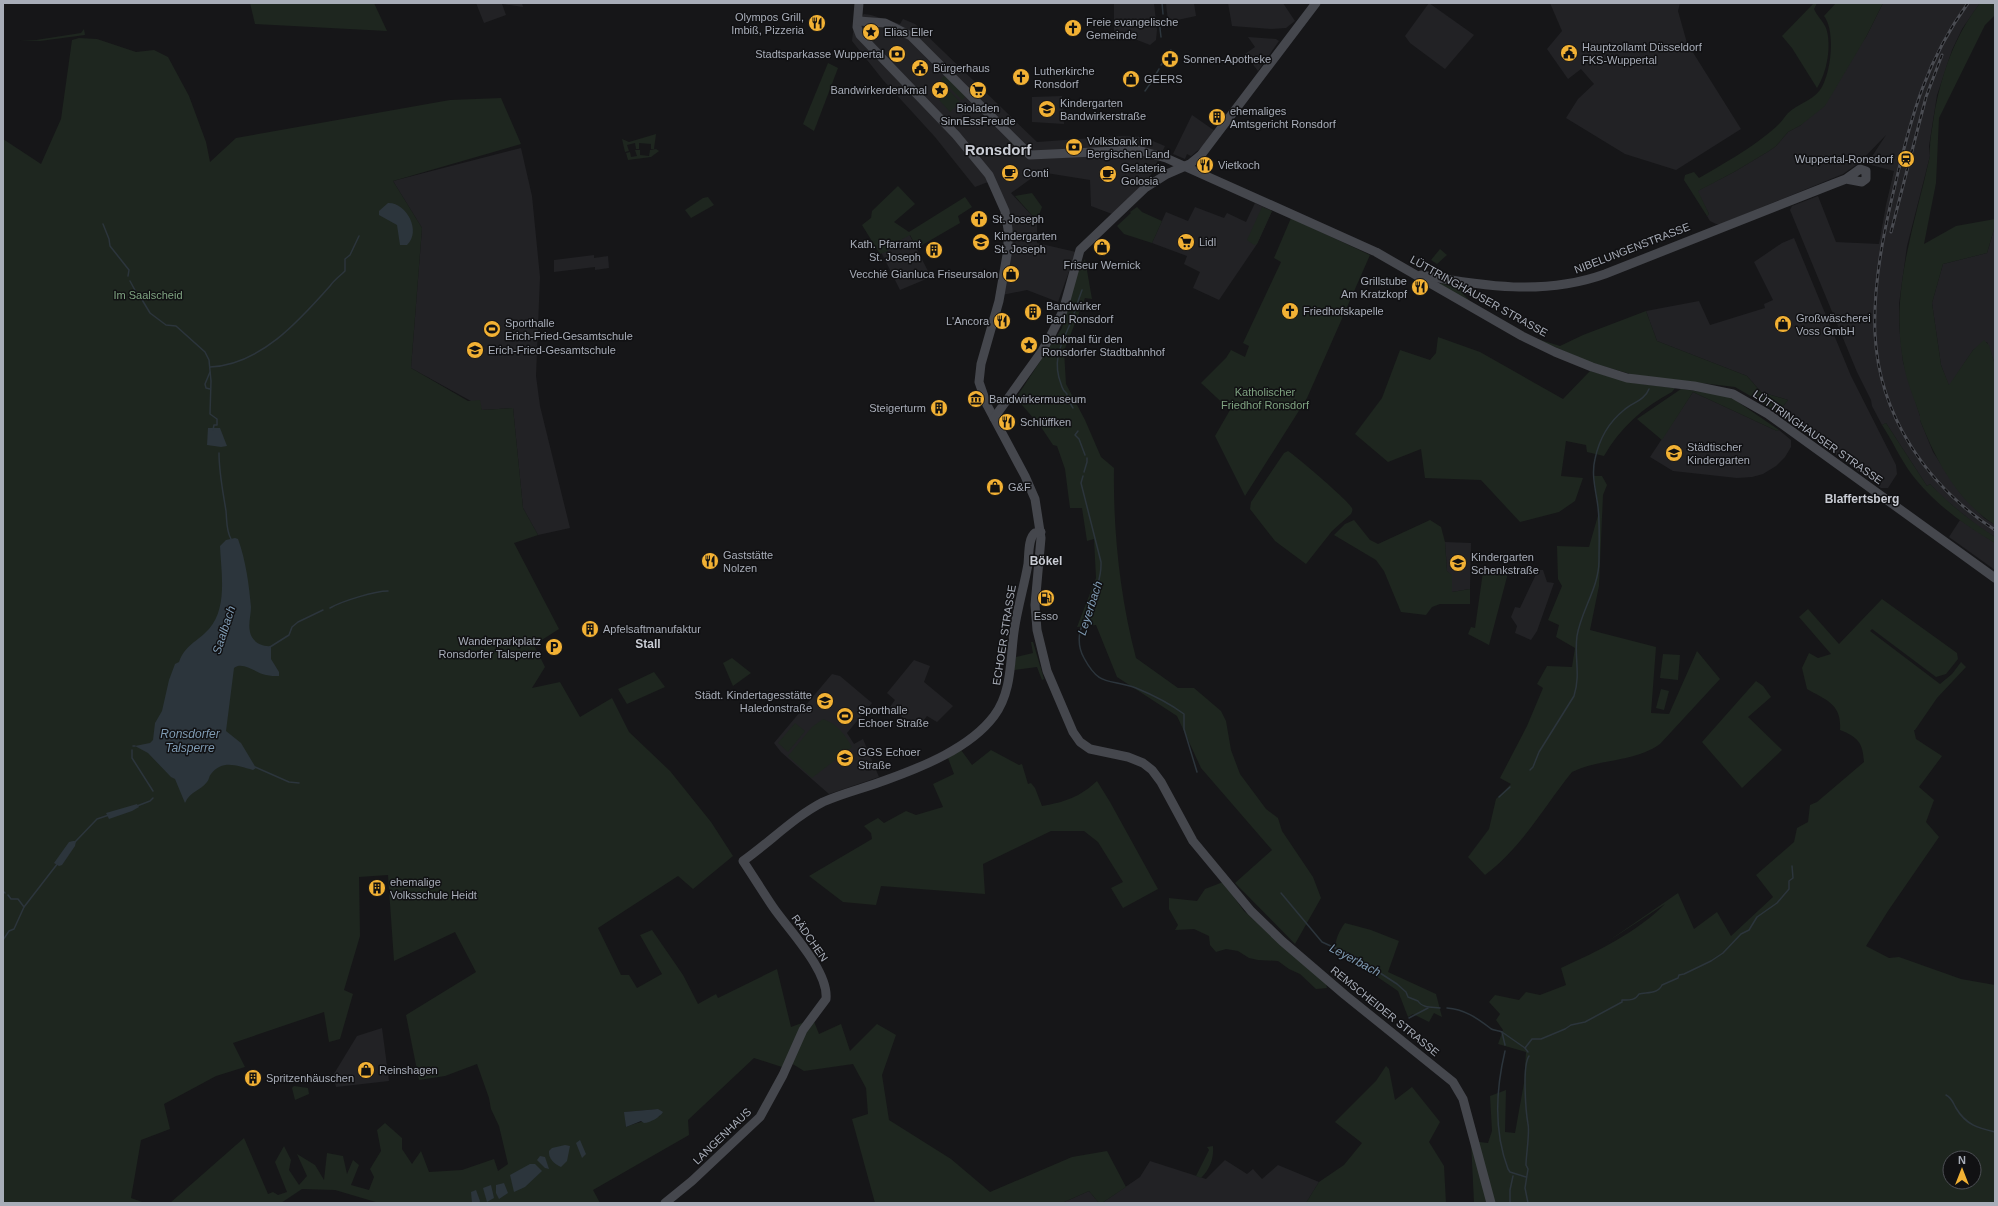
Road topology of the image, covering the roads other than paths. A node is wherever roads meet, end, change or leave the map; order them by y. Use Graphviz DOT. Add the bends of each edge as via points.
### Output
graph roads {
  1 [pos="859,3"];
  2 [pos="1316,3"];
  3 [pos="859,21"];
  4 [pos="1202,155"];
  5 [pos="1185,167"];
  6 [pos="1201,173"];
  7 [pos="1846,179"];
  8 [pos="1417,275"];
  9 [pos="994,418"];
  10 [pos="1041,532"];
  11 [pos="1995,578"];
  12 [pos="743,861"];
  13 [pos="784,1075"];
  14 [pos="665,1203"];
  15 [pos="1491,1203"];
  1 -- 3 [label="main road"];
  2 -- 4 [label="main road"];
  3 -- 5 [label="main road, LÜTTRINGHAUSER STRASSE" via="885,23 911,36 1030,155 1138,150 1166,158"];
  3 -- 9 [label="main road, REMSCHEIDER STRASSE" via="857,27 860,35 956,135 989,175 1005,211 1009,236 999,301 978,378"];
  4 -- 5 [label="main road"];
  4 -- 6 [label="main road"];
  5 -- 6 [label="main road, LÜTTRINGHAUSER STRASSE"];
  5 -- 9 [label="main road" via="1167,174 1145,188 1080,250 1063,311 1050,337"];
  6 -- 8 [label="main road, LÜTTRINGHAUSER STRASSE" via="1354,241"];
  7 -- 8 [label="main road, NIBELUNGENSTRASSE" via="1606,274 1581,281 1534,287 1491,286"];
  8 -- 11 [label="main road, LÜTTRINGHAUSER STRASSE" via="1522,336 1592,367 1626,378 1723,391 1742,398"];
  9 -- 10 [label="main road, REMSCHEIDER STRASSE" via="1029,484 1038,509"];
  10 -- 12 [label="main road, ECHOER STRASSE" via="1030,538 1026,577 1014,632 1008,687 994,717 951,752 886,780 821,803 801,815"];
  10 -- 15 [label="main road, REMSCHEIDER STRASSE" via="1035,605 1036,630 1047,671 1076,737 1090,749 1128,757 1152,770 1193,841 1251,911 1349,999 1453,1082 1463,1099"];
  12 -- 13 [label="main road, RÄDCHEN" via="773,908 814,961 827,994 803,1030"];
  13 -- 14 [label="main road, LANGENHAUS" via="760,1117"];
}
